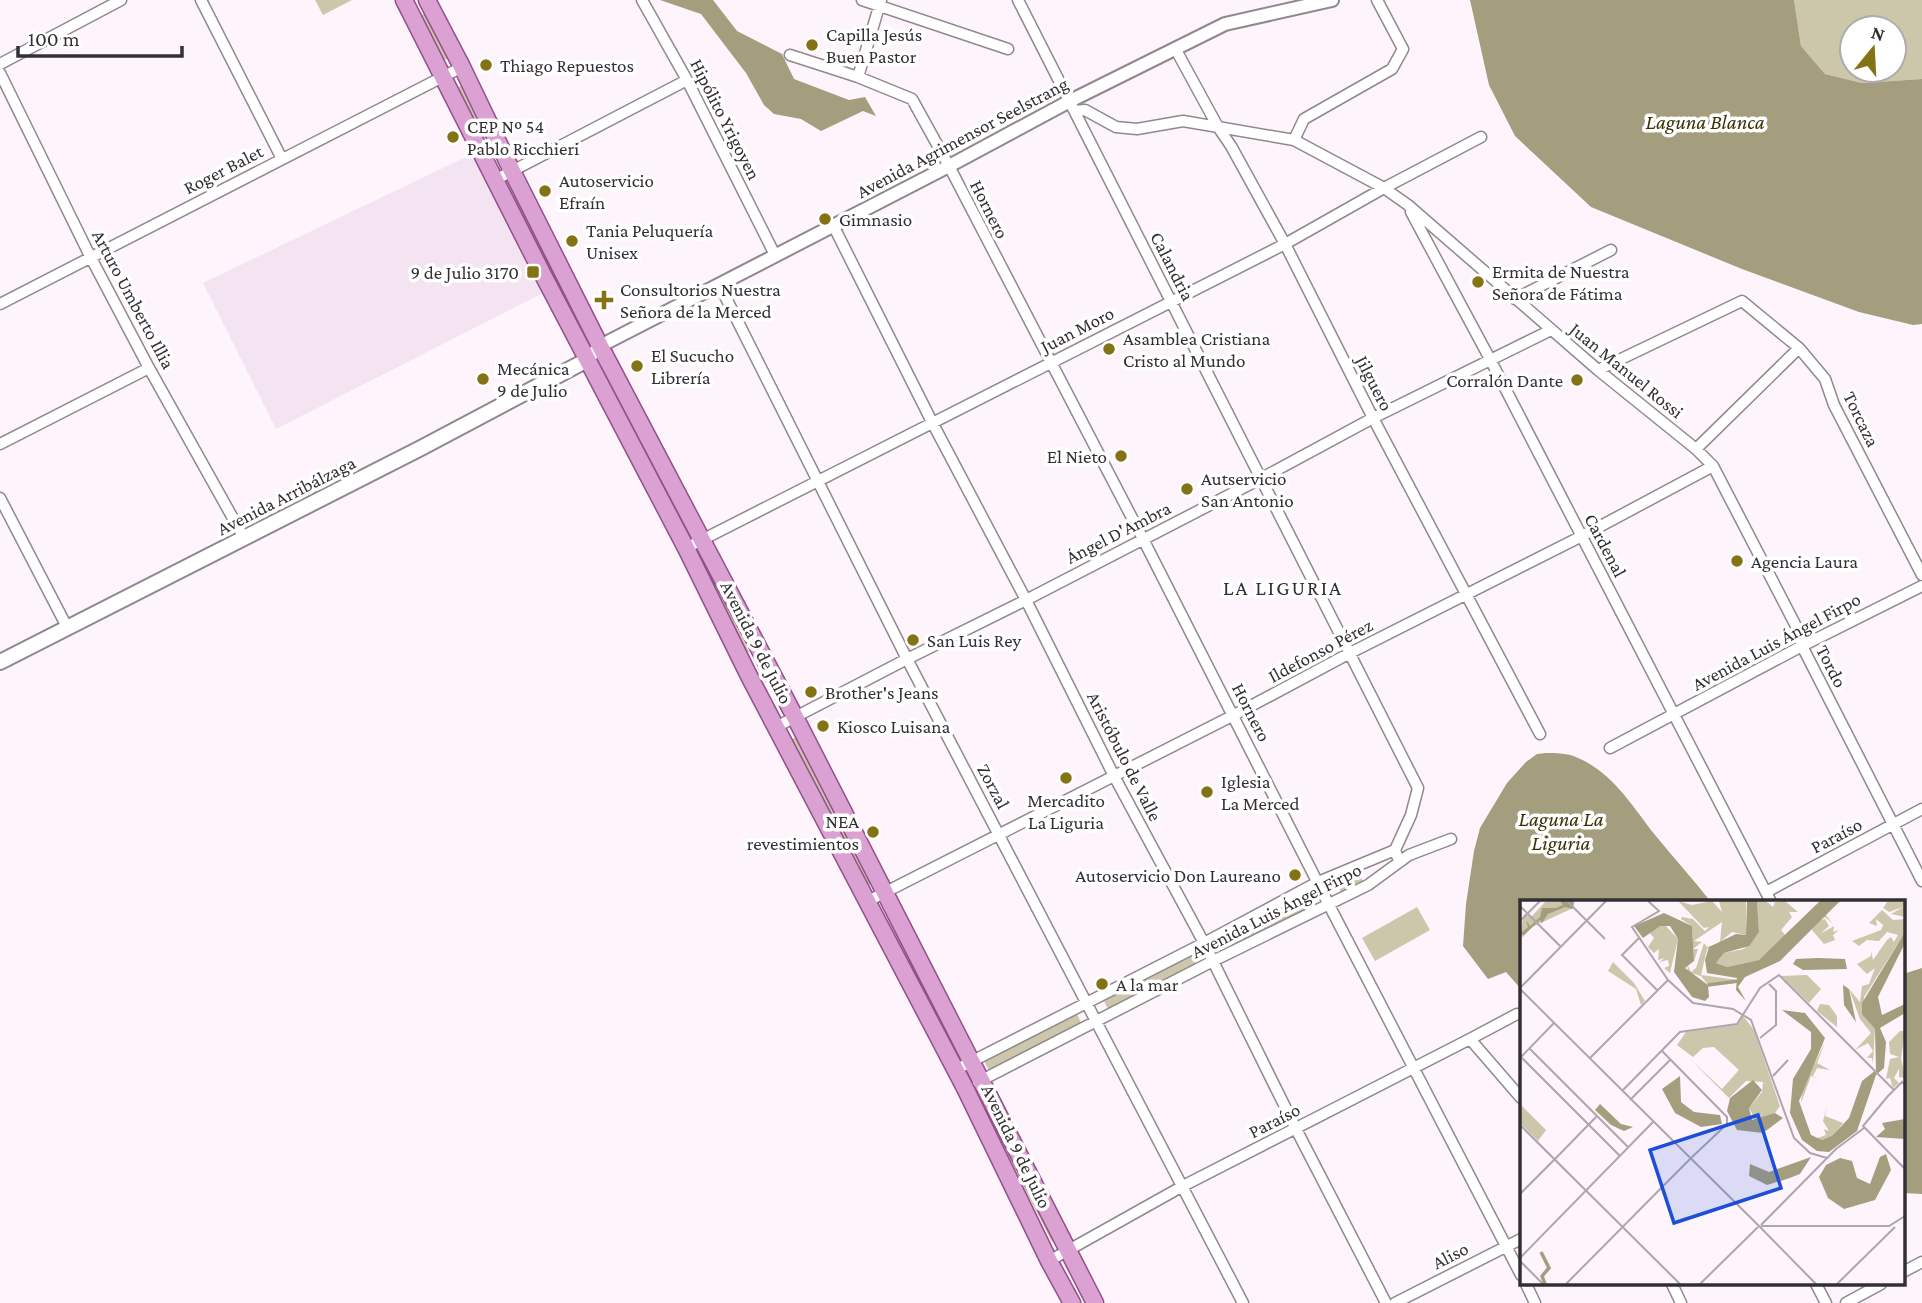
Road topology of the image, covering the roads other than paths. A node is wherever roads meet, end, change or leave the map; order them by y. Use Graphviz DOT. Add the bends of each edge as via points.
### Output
graph roads {
  1 [pos="121,0"];
  2 [pos="201,0"];
  3 [pos="427,0"];
  4 [pos="642,0"];
  5 [pos="862,0"];
  6 [pos="1018,0"];
  7 [pos="1332,0"];
  8 [pos="1377,0"];
  9 [pos="410,2"];
  10 [pos="880,3"];
  11 [pos="1008,49"];
  12 [pos="1176,50"];
  13 [pos="790,55"];
  14 [pos="0,64"];
  15 [pos="462,66"];
  16 [pos="0,73"];
  17 [pos="858,76"];
  18 [pos="442,77"];
  19 [pos="687,80"];
  20 [pos="1072,106"];
  21 [pos="1218,127"];
  22 [pos="1481,137"];
  23 [pos="1294,140"];
  24 [pos="282,159"];
  25 [pos="949,166"];
  26 [pos="512,171"];
  27 [pos="495,180"];
  28 [pos="1384,188"];
  29 [pos="1408,205"];
  30 [pos="834,225"];
  31 [pos="1285,244"];
  32 [pos="1611,250"];
  33 [pos="775,255"];
  34 [pos="90,256"];
  35 [pos="719,284"];
  36 [pos="1515,299"];
  37 [pos="1171,301"];
  38 [pos="0,304"];
  39 [pos="1551,330"];
  40 [pos="600,346"];
  41 [pos="1799,348"];
  42 [pos="587,360"];
  43 [pos="1492,361"];
  44 [pos="1050,363"];
  45 [pos="149,368"];
  46 [pos="1598,370"];
  47 [pos="1373,418"];
  48 [pos="932,422"];
  49 [pos="0,444"];
  50 [pos="1696,449"];
  51 [pos="1713,467"];
  52 [pos="1260,480"];
  53 [pos="817,481"];
  54 [pos="0,498"];
  55 [pos="1582,536"];
  56 [pos="244,538"];
  57 [pos="1143,539"];
  58 [pos="703,541"];
  59 [pos="687,548"];
  60 [pos="1922,575"];
  61 [pos="1922,586"];
  62 [pos="1466,595"];
  63 [pos="1026,600"];
  64 [pos="67,627"];
  65 [pos="1802,646"];
  66 [pos="1350,653"];
  67 [pos="907,659"];
  68 [pos="0,662"];
  69 [pos="1675,714"];
  70 [pos="1234,715"];
  71 [pos="795,717"];
  72 [pos="776,727"];
  73 [pos="1540,734"];
  74 [pos="1610,748"];
  75 [pos="1114,776"];
  76 [pos="1922,809"];
  77 [pos="1892,824"];
  78 [pos="1000,835"];
  79 [pos="1451,839"];
  80 [pos="1395,850"];
  81 [pos="1399,861"];
  82 [pos="1922,881"];
  83 [pos="1318,882"];
  84 [pos="1766,891"];
  85 [pos="885,894"];
  86 [pos="1770,900"];
  87 [pos="868,901"];
  88 [pos="1329,905"];
  89 [pos="1204,943"];
  90 [pos="1213,961"];
  91 [pos="1087,1003"];
  92 [pos="1517,1014"];
  93 [pos="1097,1021"];
  94 [pos="1471,1040"];
  95 [pos="971,1062"];
  96 [pos="1414,1068"];
  97 [pos="955,1070"];
  98 [pos="982,1080"];
  99 [pos="965,1088"];
  100 [pos="1520,1097"];
  101 [pos="1296,1129"];
  102 [pos="1183,1186"];
  103 [pos="1520,1239"];
  104 [pos="1506,1246"];
  105 [pos="1068,1251"];
  106 [pos="1049,1261"];
  107 [pos="1922,1262"];
  108 [pos="1904,1271"];
  109 [pos="1520,1273"];
  110 [pos="1526,1286"];
  111 [pos="1673,1286"];
  112 [pos="1817,1286"];
  113 [pos="1877,1286"];
  114 [pos="1072,1303"];
  115 [pos="1095,1303"];
  116 [pos="1243,1303"];
  117 [pos="1387,1303"];
  118 [pos="1395,1303"];
  119 [pos="1535,1303"];
  120 [pos="1681,1303"];
  121 [pos="1826,1303"];
  122 [pos="1846,1303"];
  1 -- 14 [label="street"];
  2 -- 24 [label="street"];
  3 -- 15 [label="main road, Avenida 9 de Julio"];
  4 -- 19 [label="street, Hipólito Yrigoyen"];
  5 -- 10 [label="street"];
  6 -- 20 [label="street, Calandria"];
  7 -- 12 [label="street, Avenida Agrimensor Seelstrang" via="1225,24"];
  8 -- 23 [label="street" via="1403,49 1392,69 1304,119"];
  9 -- 18 [label="main road, Avenida 9 de Julio"];
  10 -- 11 [label="street"];
  10 -- 17 [label="street"];
  12 -- 20 [label="street, Avenida Agrimensor Seelstrang"];
  12 -- 21 [label="street, Jilguero"];
  13 -- 17 [label="street, Hornero"];
  15 -- 18 [label="street, Roger Balet"];
  15 -- 26 [label="main road, Avenida 9 de Julio"];
  16 -- 34 [label="street, Arturo Umberto Illia"];
  17 -- 25 [label="street, Hornero" via="912,99"];
  18 -- 24 [label="street, Roger Balet"];
  18 -- 27 [label="main road, Avenida 9 de Julio"];
  19 -- 26 [label="street"];
  19 -- 33 [label="street, Hipólito Yrigoyen"];
  20 -- 21 [label="street, Juan Manuel Rossi" via="1116,127 1137,129 1183,121"];
  20 -- 25 [label="street, Avenida Agrimensor Seelstrang"];
  20 -- 37 [label="street, Calandria"];
  21 -- 23 [label="street, Juan Manuel Rossi"];
  21 -- 31 [label="street, Jilguero"];
  22 -- 28 [label="street, Juan Moro"];
  23 -- 28 [label="street, Juan Manuel Rossi"];
  24 -- 34 [label="street, Roger Balet"];
  25 -- 30 [label="street, Avenida Agrimensor Seelstrang"];
  25 -- 44 [label="street, Hornero"];
  26 -- 27 [label="street"];
  26 -- 40 [label="main road, Avenida 9 de Julio"];
  27 -- 42 [label="main road, Avenida 9 de Julio"];
  28 -- 29 [label="street, Juan Manuel Rossi"];
  28 -- 31 [label="street, Juan Moro"];
  29 -- 36 [label="street, Juan Manuel Rossi"];
  29 -- 43 [label="street, Cardenal"];
  30 -- 33 [label="street, Avenida Agrimensor Seelstrang"];
  30 -- 48 [label="street, Aristóbulo de Valle"];
  31 -- 37 [label="street, Juan Moro"];
  31 -- 47 [label="street, Jilguero"];
  32 -- 36 [label="street"];
  33 -- 35 [label="street, Avenida Agrimensor Seelstrang"];
  34 -- 38 [label="street, Roger Balet"];
  34 -- 45 [label="street, Arturo Umberto Illia"];
  35 -- 40 [label="street, Avenida Agrimensor Seelstrang"];
  35 -- 53 [label="street, Zorzal"];
  36 -- 39 [label="street, Juan Manuel Rossi"];
  37 -- 44 [label="street, Juan Moro"];
  37 -- 52 [label="street, Calandria"];
  39 -- 43 [label="street, Ángel D'Ambra"];
  39 -- 46 [label="street, Juan Manuel Rossi"];
  40 -- 42 [label="street, Avenida Agrimensor Seelstrang"];
  40 -- 58 [label="main road, Avenida 9 de Julio"];
  41 -- 46 [label="street, Torcaza" via="1742,302"];
  41 -- 50 [label="street"];
  41 -- 60 [label="street, Torcaza" via="1825,379"];
  42 -- 56 [label="main road, Avenida Arribálzaga"];
  42 -- 59 [label="main road, Avenida 9 de Julio"];
  43 -- 47 [label="street, Ángel D'Ambra"];
  43 -- 55 [label="street, Cardenal"];
  44 -- 48 [label="street, Juan Moro"];
  44 -- 57 [label="street, Hornero"];
  45 -- 49 [label="street"];
  45 -- 56 [label="street, Arturo Umberto Illia"];
  46 -- 50 [label="street, Juan Manuel Rossi"];
  47 -- 52 [label="street, Ángel D'Ambra"];
  47 -- 62 [label="street, Jilguero"];
  48 -- 53 [label="street, Juan Moro"];
  48 -- 63 [label="street, Aristóbulo de Valle"];
  50 -- 51 [label="street, Juan Manuel Rossi"];
  51 -- 55 [label="street, Ildefonso Pérez"];
  51 -- 65 [label="street, Tordo" via="1797,628"];
  52 -- 57 [label="street, Ángel D'Ambra"];
  52 -- 66 [label="street, Calandria"];
  53 -- 58 [label="street, Juan Moro"];
  53 -- 67 [label="street, Zorzal"];
  54 -- 64 [label="street"];
  55 -- 62 [label="street, Ildefonso Pérez"];
  55 -- 69 [label="street, Cardenal"];
  56 -- 64 [label="main road, Avenida Arribálzaga"];
  57 -- 63 [label="street, Ángel D'Ambra"];
  57 -- 70 [label="street, Hornero"];
  58 -- 59 [label="street, Juan Moro"];
  58 -- 71 [label="main road, Avenida 9 de Julio"];
  59 -- 72 [label="main road, Avenida 9 de Julio"];
  61 -- 65 [label="street, Avenida Luis Ángel Firpo"];
  62 -- 66 [label="street, Ildefonso Pérez"];
  62 -- 73 [label="street, Jilguero"];
  63 -- 67 [label="street, Ángel D'Ambra"];
  63 -- 75 [label="street, Aristóbulo de Valle"];
  64 -- 68 [label="main road, Avenida Arribálzaga"];
  65 -- 69 [label="street, Avenida Luis Ángel Firpo"];
  65 -- 77 [label="street, Tordo"];
  66 -- 70 [label="street, Ildefonso Pérez"];
  66 -- 80 [label="street, Calandria" via="1418,788"];
  67 -- 71 [label="street, Ángel D'Ambra"];
  67 -- 78 [label="street, Zorzal"];
  69 -- 74 [label="street, Avenida Luis Ángel Firpo"];
  69 -- 84 [label="street, Cardenal"];
  70 -- 75 [label="street, Ildefonso Pérez"];
  70 -- 83 [label="street, Hornero"];
  71 -- 72 [label="street, Ángel D'Ambra"];
  71 -- 85 [label="main road, Avenida 9 de Julio"];
  72 -- 87 [label="main road, Avenida 9 de Julio"];
  75 -- 78 [label="street, Ildefonso Pérez"];
  75 -- 89 [label="street, Aristóbulo de Valle"];
  76 -- 77 [label="street, Paraíso"];
  77 -- 82 [label="street, Tordo"];
  77 -- 84 [label="street, Paraíso"];
  78 -- 85 [label="street, Ildefonso Pérez"];
  78 -- 91 [label="street, Zorzal"];
  79 -- 81 [label="street, Avenida Luis Ángel Firpo"];
  80 -- 81 [label="street"];
  80 -- 83 [label="street, Avenida Luis Ángel Firpo"];
  81 -- 88 [label="street, Avenida Luis Ángel Firpo" via="1368,885"];
  83 -- 88 [label="street, Hornero"];
  83 -- 89 [label="street, Avenida Luis Ángel Firpo"];
  84 -- 86 [label="street, Cardenal"];
  85 -- 87 [label="street, Ildefonso Pérez"];
  85 -- 95 [label="main road, Avenida 9 de Julio"];
  87 -- 97 [label="main road, Avenida 9 de Julio"];
  88 -- 90 [label="street, Avenida Luis Ángel Firpo"];
  88 -- 96 [label="street, Hornero"];
  89 -- 90 [label="street, Aristóbulo de Valle"];
  89 -- 91 [label="street, Avenida Luis Ángel Firpo"];
  90 -- 93 [label="street, Avenida Luis Ángel Firpo"];
  90 -- 101 [label="street, Aristóbulo de Valle"];
  91 -- 93 [label="street, Zorzal"];
  91 -- 95 [label="street, Avenida Luis Ángel Firpo"];
  92 -- 94 [label="street, Paraíso"];
  93 -- 98 [label="street, Avenida Luis Ángel Firpo"];
  93 -- 102 [label="street, Zorzal"];
  94 -- 96 [label="street, Paraíso"];
  94 -- 100 [label="street"];
  95 -- 97 [label="street, Avenida Luis Ángel Firpo"];
  95 -- 98 [label="main road, Avenida 9 de Julio"];
  96 -- 101 [label="street, Paraíso"];
  96 -- 104 [label="street, Hornero"];
  97 -- 99 [label="main road, Avenida 9 de Julio"];
  98 -- 99 [label="street, Avenida Luis Ángel Firpo"];
  98 -- 105 [label="main road, Avenida 9 de Julio"];
  99 -- 106 [label="main road, Avenida 9 de Julio"];
  101 -- 102 [label="street, Paraíso"];
  101 -- 117 [label="street, Aristóbulo de Valle"];
  102 -- 105 [label="street, Paraíso"];
  102 -- 116 [label="street, Zorzal"];
  103 -- 104 [label="street, Aliso"];
  104 -- 109 [label="street, Hornero"];
  104 -- 118 [label="street, Aliso"];
  105 -- 106 [label="street, Paraíso"];
  105 -- 115 [label="main road, Avenida 9 de Julio"];
  106 -- 114 [label="main road, Avenida 9 de Julio"];
  107 -- 108 [label="street"];
  110 -- 119 [label="street"];
  111 -- 120 [label="street"];
  112 -- 121 [label="street"];
  113 -- 122 [label="street"];
}
